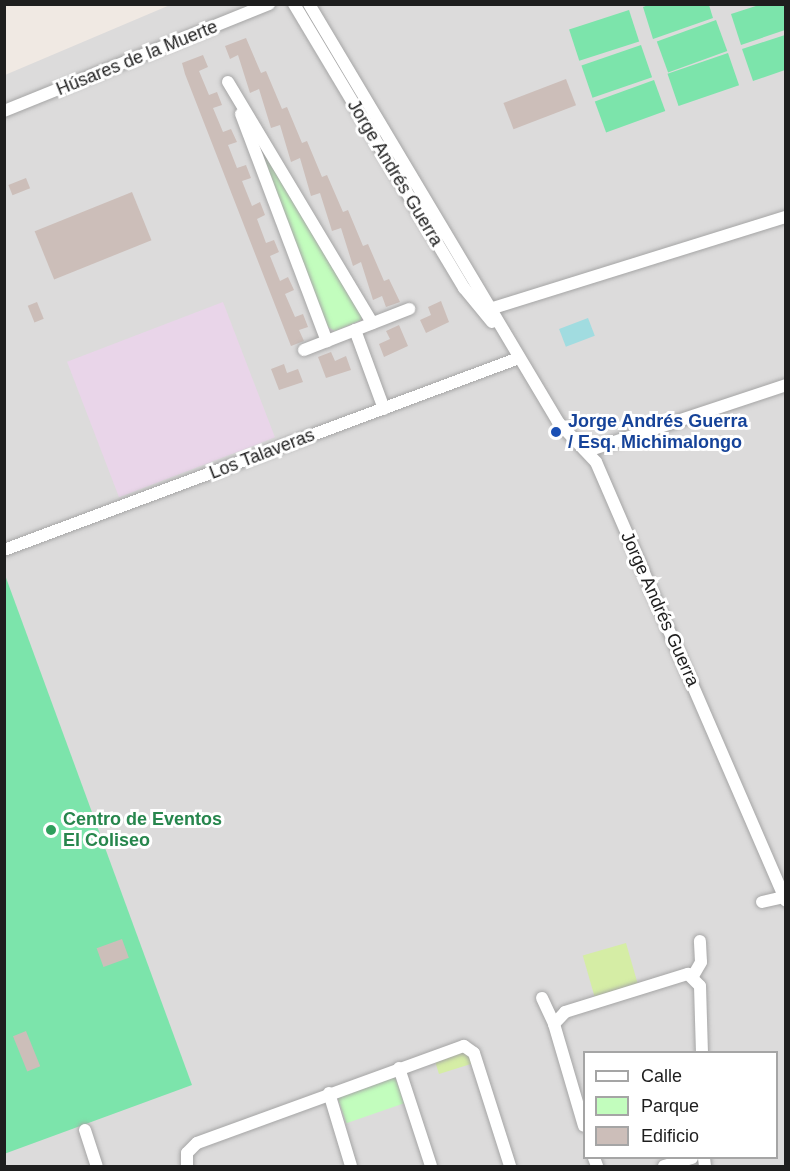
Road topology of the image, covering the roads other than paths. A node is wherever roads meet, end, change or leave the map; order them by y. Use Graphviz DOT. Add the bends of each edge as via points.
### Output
graph roads {
  1 [pos="269,4"];
  2 [pos="294,4"];
  3 [pos="309,4"];
  4 [pos="4,111"];
  5 [pos="786,217"];
  6 [pos="409,309"];
  7 [pos="490,309"];
  8 [pos="372,323"];
  9 [pos="355,330"];
  10 [pos="505,335"];
  11 [pos="327,341"];
  12 [pos="304,350"];
  13 [pos="519,358"];
  14 [pos="786,385"];
  15 [pos="384,409"];
  16 [pos="587,451"];
  17 [pos="4,550"];
  18 [pos="785,899"];
  19 [pos="762,902"];
  20 [pos="700,941"];
  21 [pos="693,976"];
  22 [pos="542,998"];
  23 [pos="555,1024"];
  24 [pos="702,1051"];
  25 [pos="399,1068"];
  26 [pos="329,1093"];
  27 [pos="581,1101"];
  28 [pos="85,1130"];
  29 [pos="689,1159"];
  30 [pos="97,1167"];
  31 [pos="187,1167"];
  32 [pos="351,1167"];
  33 [pos="431,1167"];
  34 [pos="510,1167"];
  35 [pos="664,1167"];
  1 -- 4 [label="street, Húsares de la Muerte"];
  2 -- 10 [label="street, Jorge Andrés Guerra" via="464,288"];
  3 -- 7 [label="street, Jorge Andrés Guerra"];
  5 -- 7 [label="street"];
  6 -- 8 [label="street"];
  7 -- 10 [label="street, Jorge Andrés Guerra"];
  8 -- 9 [label="street"];
  8 -- 11 [label="street" via="228,82"];
  9 -- 11 [label="street"];
  9 -- 15 [label="street"];
  10 -- 13 [label="street, Jorge Andrés Guerra"];
  11 -- 12 [label="street"];
  13 -- 15 [label="street, Los Talaveras"];
  13 -- 16 [label="street, Jorge Andrés Guerra" via="558,422"];
  14 -- 16 [label="street"];
  15 -- 17 [label="street, Los Talaveras"];
  16 -- 18 [label="street, Jorge Andrés Guerra"];
  18 -- 19 [label="street"];
  20 -- 21 [label="street" via="701,962"];
  21 -- 23 [label="street" via="683,974 565,1012"];
  21 -- 24 [label="street" via="700,986"];
  22 -- 23 [label="street"];
  23 -- 27 [label="street"];
  25 -- 26 [label="street"];
  25 -- 33 [label="street"];
  25 -- 34 [label="street" via="457,1046 471,1048"];
  26 -- 31 [label="street" via="197,1143 187,1153"];
  26 -- 32 [label="street"];
  28 -- 30 [label="street"];
  29 -- 35 [label="street"];
}
